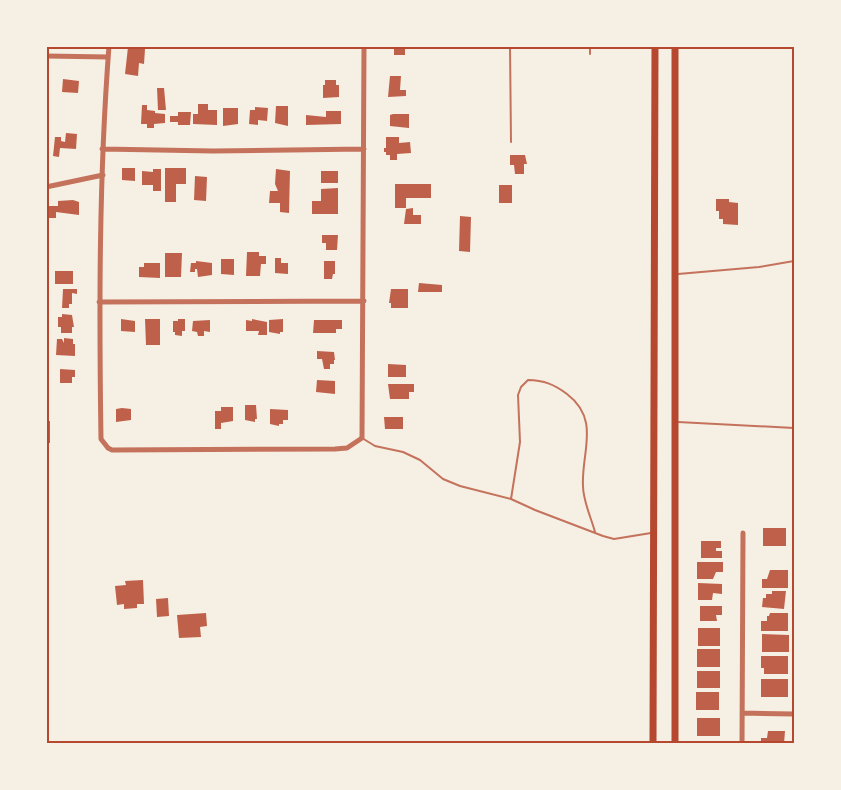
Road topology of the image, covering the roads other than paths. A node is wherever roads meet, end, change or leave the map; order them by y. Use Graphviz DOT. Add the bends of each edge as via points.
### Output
graph roads {
  1 [pos="109,46"];
  2 [pos="364,46"];
  3 [pos="510,46"];
  4 [pos="590,46"];
  5 [pos="655,46"];
  6 [pos="675,46"];
  7 [pos="590,54"];
  8 [pos="46,56"];
  9 [pos="108,57"];
  10 [pos="511,142"];
  11 [pos="102,149"];
  12 [pos="364,149"];
  13 [pos="103,175"];
  14 [pos="46,187"];
  15 [pos="795,261"];
  16 [pos="675,274"];
  17 [pos="364,301"];
  18 [pos="99,302"];
  19 [pos="675,422"];
  20 [pos="795,428"];
  21 [pos="362,438"];
  22 [pos="511,499"];
  23 [pos="595,531"];
  24 [pos="654,533"];
  25 [pos="743,533"];
  26 [pos="742,713"];
  27 [pos="795,714"];
  28 [pos="653,744"];
  29 [pos="675,744"];
  30 [pos="742,744"];
  1 -- 9 [label="street"];
  2 -- 12 [label="street"];
  3 -- 10 [label="lane"];
  4 -- 7 [label="lane"];
  5 -- 24 [label="main road"];
  6 -- 16 [label="main road"];
  8 -- 9 [label="street"];
  9 -- 11 [label="street"];
  11 -- 12 [label="street"];
  11 -- 13 [label="street"];
  12 -- 17 [label="street"];
  13 -- 14 [label="street"];
  13 -- 18 [label="street"];
  15 -- 16 [label="lane"];
  16 -- 19 [label="main road"];
  17 -- 18 [label="street"];
  17 -- 21 [label="street"];
  18 -- 21 [label="street" via="101,439 108,448 335,449 347,448"];
  19 -- 20 [label="lane"];
  19 -- 29 [label="main road"];
  21 -- 22 [label="lane" via="420,460 443,479 460,486"];
  22 -- 23 [label="lane"];
  22 -- 23 [label="lane" via="520,442 518,395 528,380 541,380 573,399 585,416 583,487"];
  23 -- 24 [label="lane" via="614,538"];
  24 -- 28 [label="main road"];
  25 -- 26 [label="street"];
  26 -- 27 [label="street"];
  26 -- 30 [label="street"];
}
